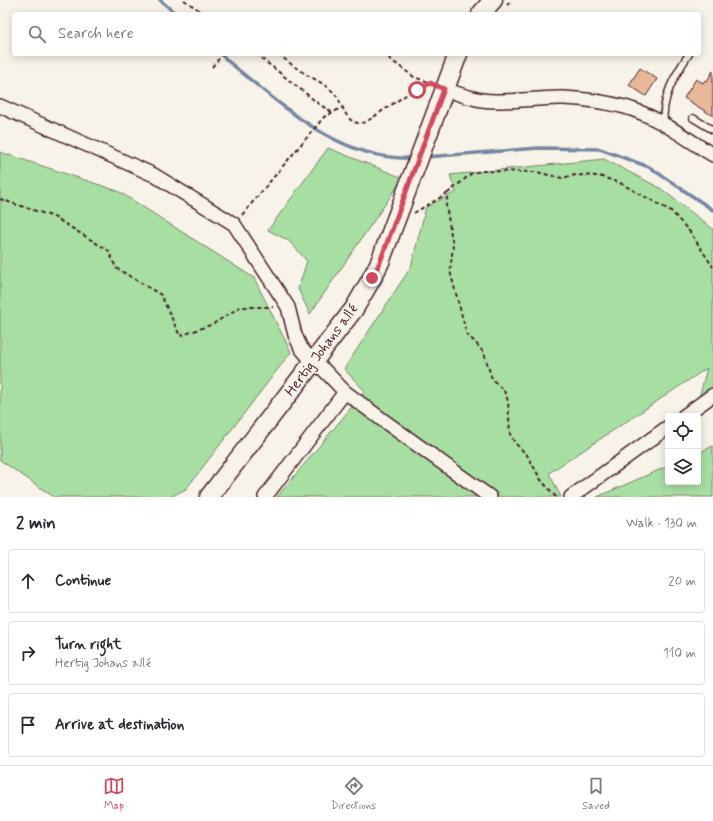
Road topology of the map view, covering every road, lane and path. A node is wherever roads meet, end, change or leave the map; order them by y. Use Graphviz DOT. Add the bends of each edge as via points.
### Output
graph roads {
  1 [pos="184,0"];
  2 [pos="493,0"];
  3 [pos="202,12"];
  4 [pos="484,12"];
  5 [pos="221,56"];
  6 [pos="259,56"];
  7 [pos="281,56"];
  8 [pos="386,56"];
  9 [pos="457,56"];
  10 [pos="688,56"];
  11 [pos="212,67"];
  12 [pos="437,86"];
  13 [pos="0,106"];
  14 [pos="343,107"];
  15 [pos="333,114"];
  16 [pos="693,118"];
  17 [pos="664,124"];
  18 [pos="713,130"];
  19 [pos="713,155"];
  20 [pos="448,192"];
  21 [pos="0,199"];
  22 [pos="413,213"];
  23 [pos="234,224"];
  24 [pos="713,267"];
  25 [pos="288,307"];
  26 [pos="312,361"];
  27 [pos="346,392"];
  28 [pos="713,395"];
  29 [pos="688,413"];
  30 [pos="665,430"];
  31 [pos="209,497"];
  32 [pos="265,497"];
  33 [pos="490,497"];
  34 [pos="556,497"];
  35 [pos="570,497"];
  1 -- 3 [label="path"];
  2 -- 4 [label="street"];
  5 -- 11 [label="path"];
  6 -- 15 [label="path"];
  7 -- 14 [label="path" via="302,72 323,83 336,95"];
  8 -- 12 [label="path" via="414,77"];
  9 -- 12 [label="street, Hertig Johans allé"];
  10 -- 17 [label="lane" via="675,74 668,91"];
  12 -- 14 [label="path" via="406,95 359,124 349,119"];
  12 -- 17 [label="street" via="483,100 558,98 607,103 632,110"];
  12 -- 26 [label="street, Hertig Johans allé" via="428,130 380,262 354,309"];
  13 -- 23 [label="street" via="154,175"];
  14 -- 15 [label="path"];
  15 -- 23 [label="path" via="324,117"];
  16 -- 18 [label="lane"];
  17 -- 19 [label="street"];
  20 -- 22 [label="path"];
  20 -- 24 [label="path" via="472,173 482,171 536,172 562,178 576,175 599,176 620,183 670,211 690,232"];
  20 -- 34 [label="path" via="446,205 453,246 450,270 467,335 484,353 492,379 504,392 508,401 510,434 527,455 541,480"];
  21 -- 25 [label="path" via="54,217 109,251 116,268 161,295 180,336 213,324 240,307"];
  23 -- 25 [label="street"];
  25 -- 26 [label="street" via="295,335"];
  26 -- 27 [label="street"];
  26 -- 31 [label="street, Hertig Johans allé"];
  27 -- 32 [label="street"];
  27 -- 33 [label="street"];
  28 -- 29 [label="street"];
  30 -- 35 [label="street"];
}
